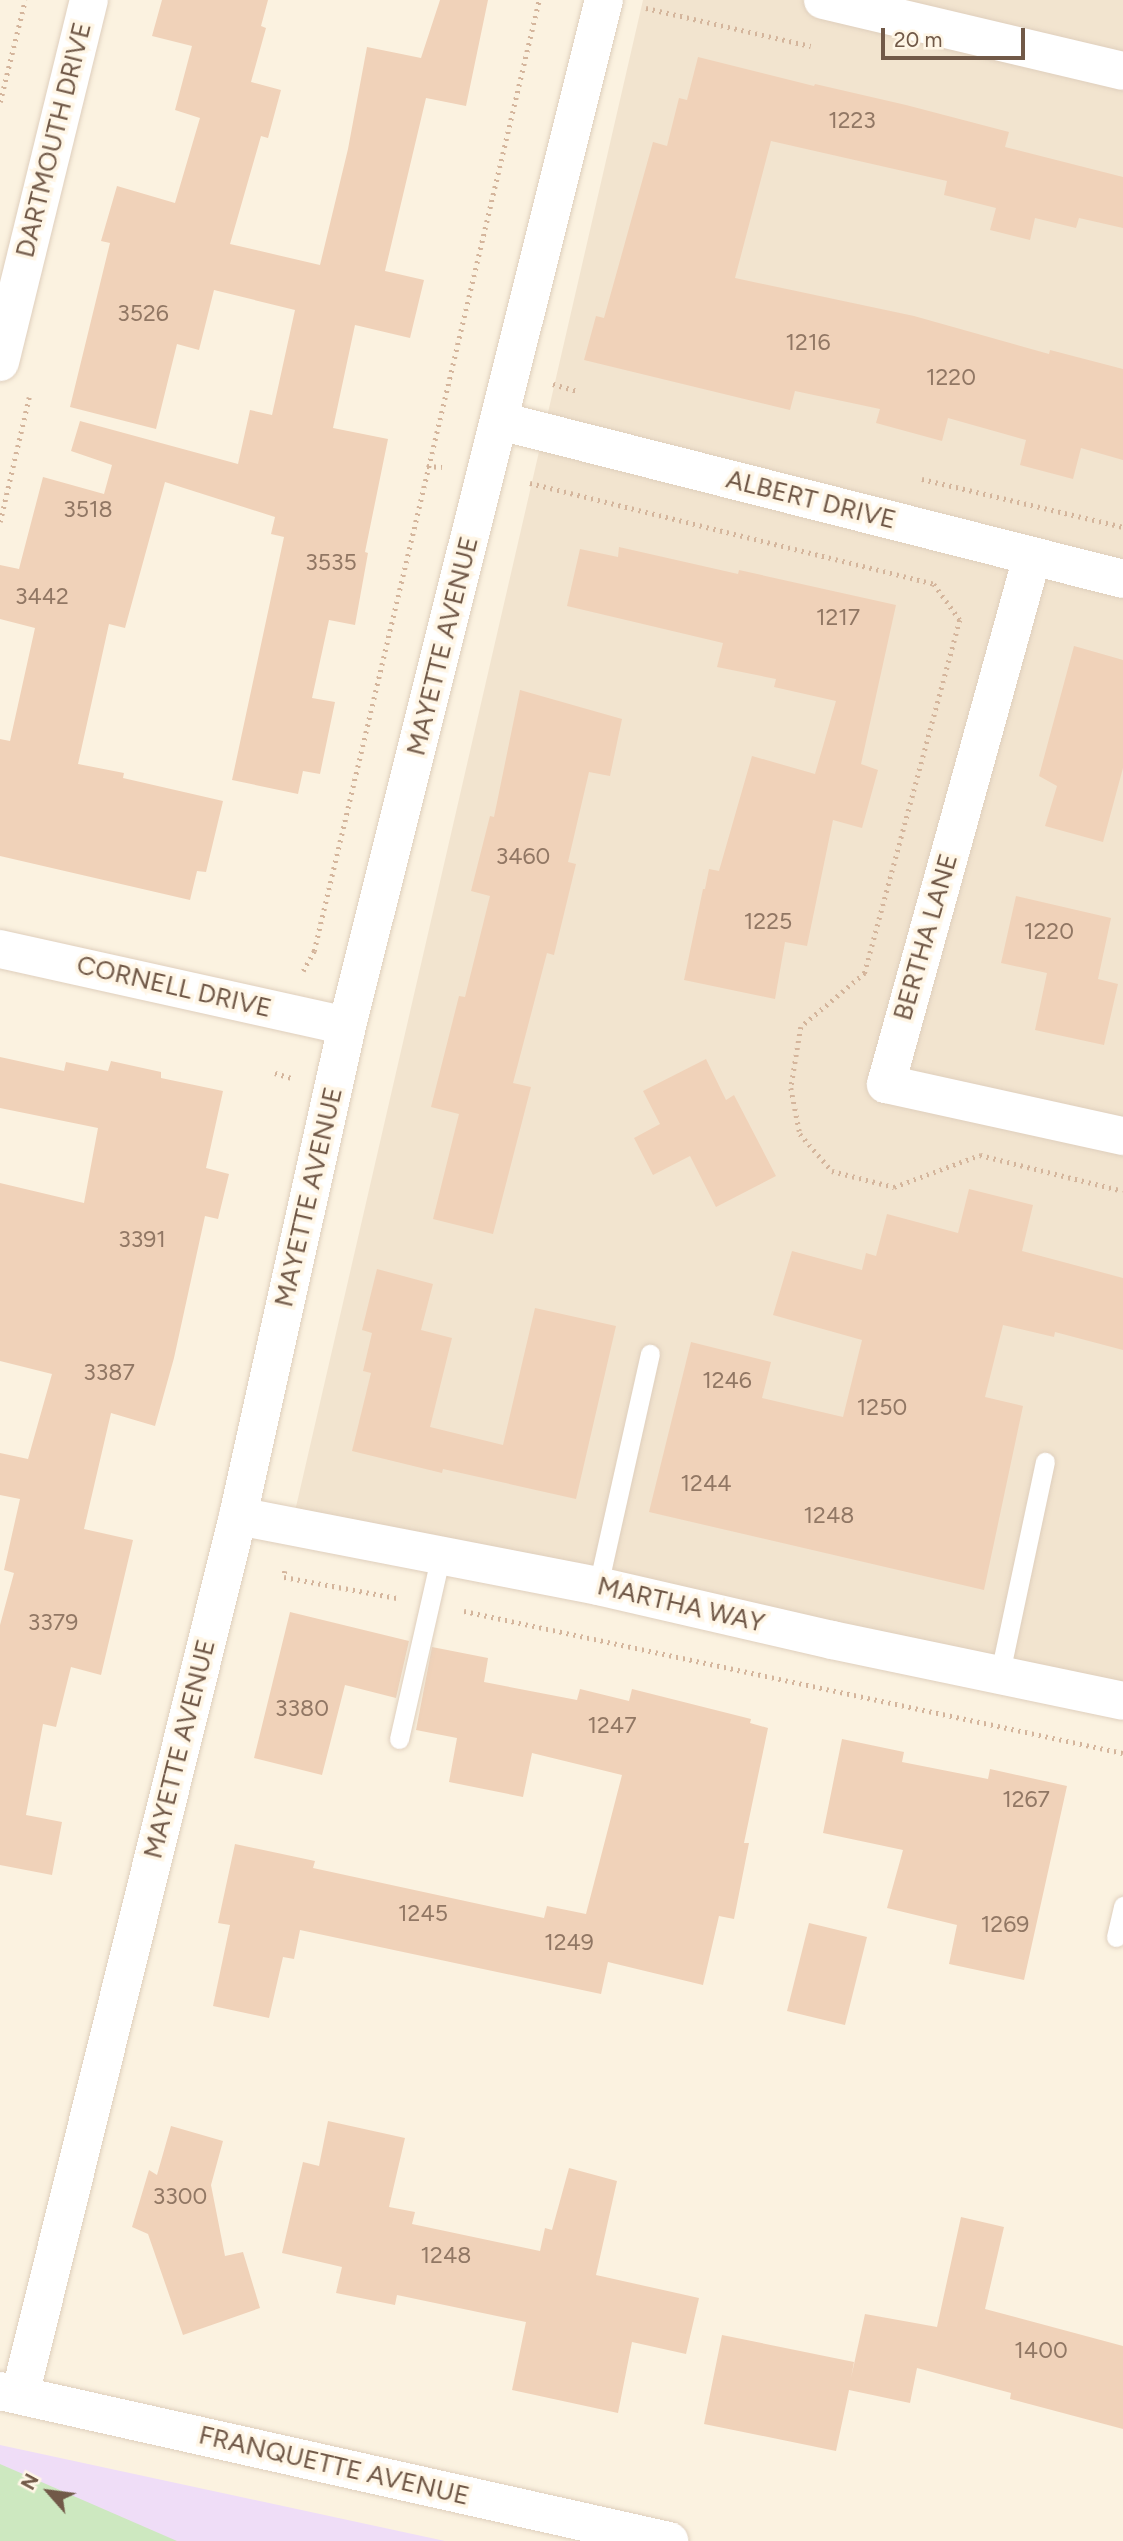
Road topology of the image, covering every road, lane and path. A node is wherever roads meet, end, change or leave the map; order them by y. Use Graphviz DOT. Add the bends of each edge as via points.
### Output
graph roads {
  1 [pos="25,0"];
  2 [pos="89,0"];
  3 [pos="540,0"];
  4 [pos="604,0"];
  5 [pos="823,0"];
  6 [pos="1123,71"];
  7 [pos="0,102"];
  8 [pos="0,362"];
  9 [pos="555,385"];
  10 [pos="582,392"];
  11 [pos="500,421"];
  12 [pos="913,476"];
  13 [pos="525,482"];
  14 [pos="1123,527"];
  15 [pos="1032,557"];
  16 [pos="1123,579"];
  17 [pos="0,949"];
  18 [pos="302,974"];
  19 [pos="347,1026"];
  20 [pos="1123,1136"];
  21 [pos="1123,1192"];
  22 [pos="650,1354"];
  23 [pos="1045,1462"];
  24 [pos="237,1516"];
  25 [pos="440,1558"];
  26 [pos="275,1569"];
  27 [pos="598,1586"];
  28 [pos="429,1604"];
  29 [pos="1000,1673"];
  30 [pos="1123,1701"];
  31 [pos="399,1739"];
  32 [pos="1123,1753"];
  33 [pos="1123,1906"];
  34 [pos="1116,1937"];
  35 [pos="10,2393"];
  36 [pos="669,2541"];
  1 -- 7 [label="path"];
  2 -- 8 [label="street, DARTMOUTH DRIVE"];
  3 -- 18 [label="path" via="314,951"];
  4 -- 11 [label="street, MAYETTE AVENUE"];
  5 -- 6 [label="street"];
  9 -- 10 [label="path"];
  11 -- 15 [label="street, ALBERT DRIVE"];
  11 -- 19 [label="street, MAYETTE AVENUE"];
  12 -- 14 [label="path"];
  13 -- 21 [label="path" via="934,584 960,620 865,973 800,1027 792,1088 800,1134 832,1171 894,1187 980,1155"];
  15 -- 16 [label="street, ALBERT DRIVE"];
  15 -- 20 [label="street, BERTHA LANE" via="886,1084"];
  17 -- 19 [label="street, CORNELL DRIVE"];
  19 -- 24 [label="street, MAYETTE AVENUE"];
  22 -- 27 [label="lane"];
  23 -- 29 [label="lane"];
  24 -- 25 [label="street, MARTHA WAY"];
  24 -- 35 [label="street, MAYETTE AVENUE"];
  25 -- 27 [label="street, MARTHA WAY"];
  25 -- 28 [label="lane"];
  26 -- 28 [label="path" via="285,1569 284,1577"];
  27 -- 29 [label="street, MARTHA WAY"];
  28 -- 31 [label="lane"];
  28 -- 32 [label="path"];
  29 -- 30 [label="street, MARTHA WAY"];
  33 -- 34 [label="lane"];
  35 -- 36 [label="street, FRANQUETTE AVENUE"];
}
